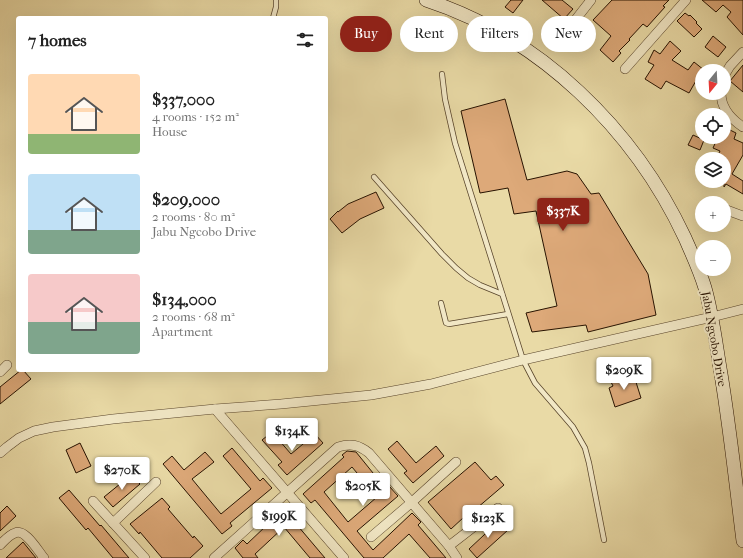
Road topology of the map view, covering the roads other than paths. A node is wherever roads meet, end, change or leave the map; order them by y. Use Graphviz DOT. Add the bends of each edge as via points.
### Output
graph roads {
  1 [pos="276,0"];
  2 [pos="426,0"];
  3 [pos="591,0"];
  4 [pos="686,0"];
  5 [pos="274,16"];
  6 [pos="578,16"];
  7 [pos="743,52"];
  8 [pos="731,65"];
  9 [pos="625,69"];
  10 [pos="442,74"];
  11 [pos="722,100"];
  12 [pos="743,126"];
  13 [pos="374,177"];
  14 [pos="731,212"];
  15 [pos="743,216"];
  16 [pos="502,294"];
  17 [pos="441,303"];
  18 [pos="743,309"];
  19 [pos="508,314"];
  20 [pos="712,317"];
  21 [pos="523,360"];
  22 [pos="215,409"];
  23 [pos="0,453"];
  24 [pos="456,462"];
  25 [pos="156,482"];
  26 [pos="287,492"];
  27 [pos="93,501"];
  28 [pos="412,502"];
  29 [pos="498,508"];
  30 [pos="113,523"];
  31 [pos="371,537"];
  32 [pos="604,540"];
  33 [pos="743,541"];
  34 [pos="0,545"];
  35 [pos="450,546"];
  36 [pos="44,558"];
  37 [pos="145,558"];
  38 [pos="214,558"];
  39 [pos="344,558"];
  40 [pos="457,558"];
  1 -- 5 [label="lane"];
  2 -- 20 [label="main road, Jabu Ngcobo Drive" via="470,17 505,36 537,57 591,103 639,159 675,216 705,287"];
  3 -- 6 [label="street"];
  4 -- 9 [label="street"];
  7 -- 8 [label="street"];
  10 -- 16 [label="lane" via="455,143"];
  11 -- 12 [label="street" via="730,117"];
  13 -- 16 [label="lane" via="456,268 480,286"];
  14 -- 15 [label="street"];
  16 -- 19 [label="lane"];
  17 -- 19 [label="lane" via="446,323 450,324"];
  18 -- 20 [label="street"];
  19 -- 21 [label="lane"];
  20 -- 21 [label="street"];
  20 -- 33 [label="main road, Jabu Ngcobo Drive"];
  21 -- 22 [label="street" via="431,384 372,395"];
  21 -- 32 [label="lane" via="535,383 573,427 585,448"];
  22 -- 23 [label="street" via="113,419 34,431 19,438"];
  22 -- 26 [label="street"];
  24 -- 28 [label="street"];
  25 -- 30 [label="street"];
  26 -- 28 [label="street" via="338,447 354,445 369,453"];
  26 -- 38 [label="street"];
  26 -- 39 [label="street"];
  27 -- 30 [label="street"];
  28 -- 31 [label="street"];
  28 -- 35 [label="street"];
  29 -- 35 [label="street"];
  30 -- 37 [label="street"];
  34 -- 36 [label="street" via="12,534 19,532 26,536"];
  35 -- 40 [label="street"];
}
